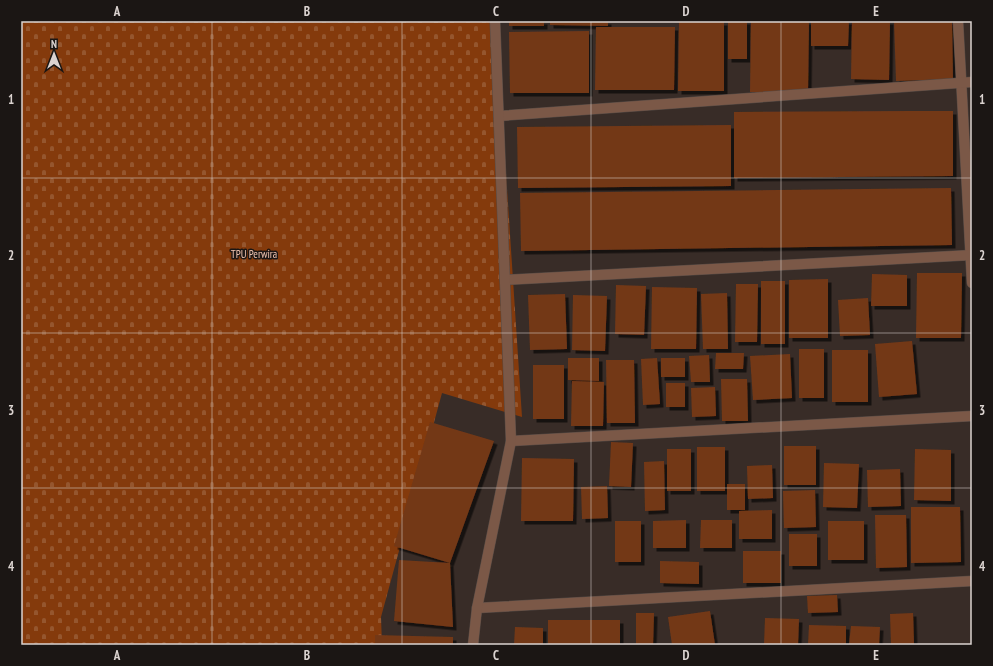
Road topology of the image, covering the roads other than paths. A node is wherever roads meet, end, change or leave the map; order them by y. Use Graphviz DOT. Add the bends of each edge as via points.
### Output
graph roads {
  1 [pos="495,21"];
  2 [pos="958,21"];
  3 [pos="972,82"];
  4 [pos="962,83"];
  5 [pos="499,116"];
  6 [pos="971,255"];
  7 [pos="505,280"];
  8 [pos="972,283"];
  9 [pos="972,416"];
  10 [pos="511,441"];
  11 [pos="972,581"];
  12 [pos="477,608"];
  13 [pos="473,645"];
  1 -- 5 [label="street"];
  2 -- 4 [label="street"];
  3 -- 4 [label="street"];
  4 -- 5 [label="street"];
  4 -- 6 [label="street"];
  5 -- 7 [label="street"];
  6 -- 7 [label="street"];
  6 -- 8 [label="street"];
  7 -- 10 [label="street"];
  9 -- 10 [label="street"];
  10 -- 12 [label="street"];
  11 -- 12 [label="street"];
  12 -- 13 [label="street"];
}
